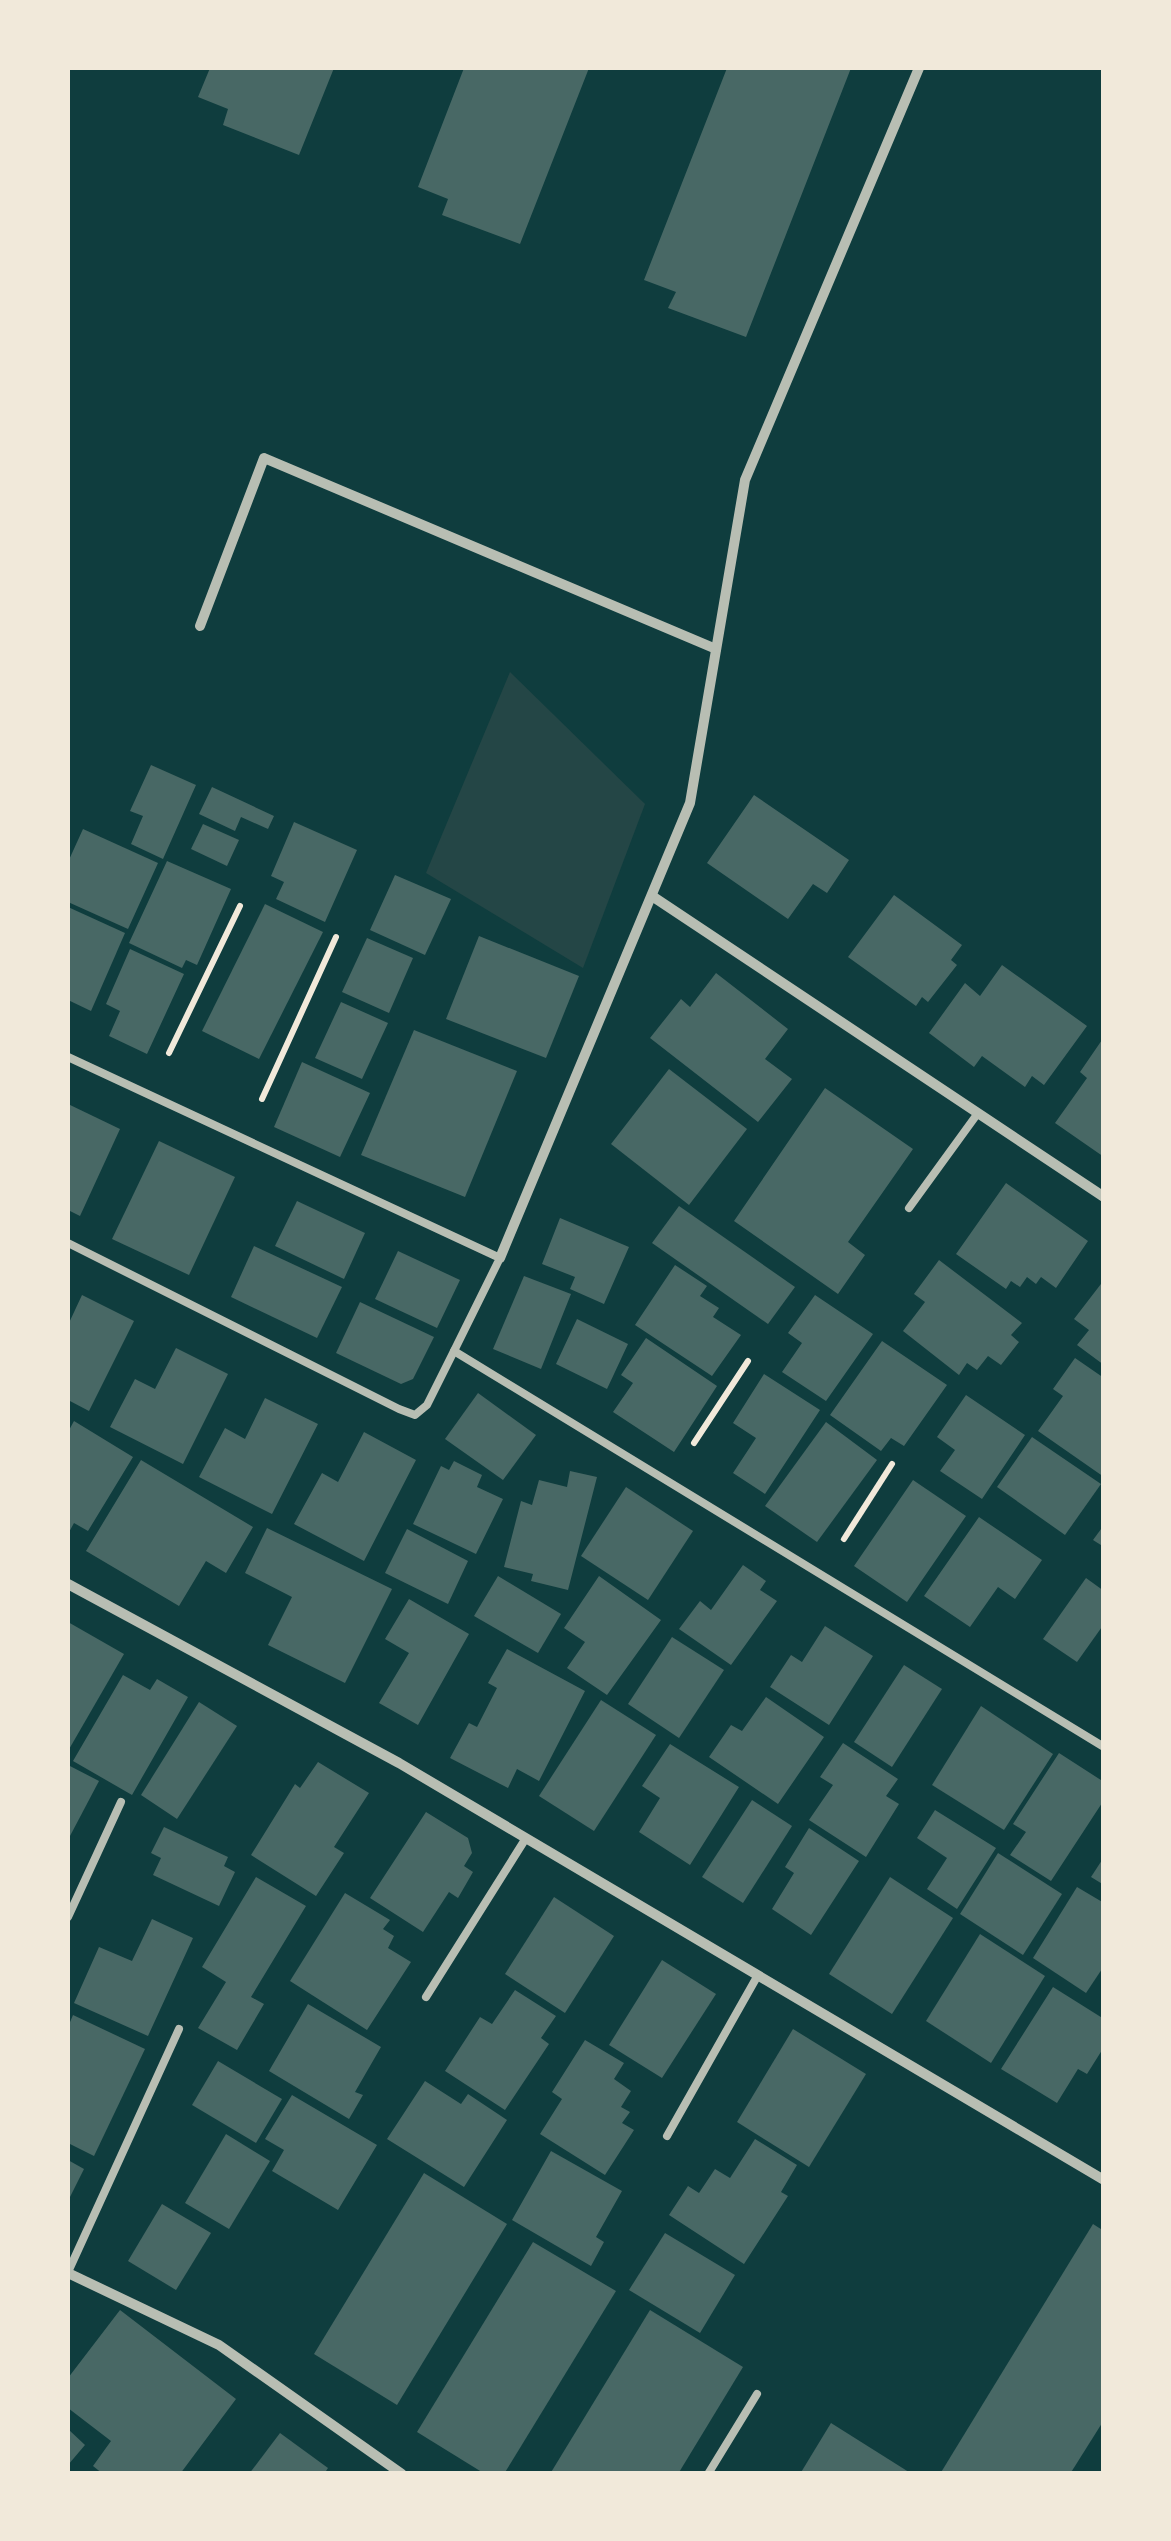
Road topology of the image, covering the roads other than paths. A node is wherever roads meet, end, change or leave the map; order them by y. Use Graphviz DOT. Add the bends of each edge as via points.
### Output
graph roads {
  1 [pos="920,68"];
  2 [pos="200,626"];
  3 [pos="716,649"];
  4 [pos="652,896"];
  5 [pos="68,1057"];
  6 [pos="978,1113"];
  7 [pos="1104,1196"];
  8 [pos="909,1208"];
  9 [pos="68,1243"];
  10 [pos="500,1258"];
  11 [pos="454,1350"];
  12 [pos="68,1584"];
  13 [pos="1104,1747"];
  14 [pos="120,1802"];
  15 [pos="526,1838"];
  16 [pos="68,1917"];
  17 [pos="758,1976"];
  18 [pos="426,1996"];
  19 [pos="179,2030"];
  20 [pos="667,2136"];
  21 [pos="1104,2180"];
  22 [pos="68,2272"];
  23 [pos="757,2394"];
  24 [pos="402,2474"];
  25 [pos="708,2474"];
  1 -- 3 [label="street" via="745,480"];
  2 -- 3 [label="street" via="264,458"];
  3 -- 4 [label="street" via="690,802"];
  4 -- 6 [label="street"];
  4 -- 10 [label="street"];
  5 -- 10 [label="lane"];
  6 -- 7 [label="street"];
  6 -- 8 [label="lane"];
  9 -- 11 [label="lane" via="416,1415"];
  10 -- 11 [label="lane"];
  11 -- 13 [label="lane"];
  12 -- 15 [label="street"];
  14 -- 16 [label="lane"];
  15 -- 17 [label="street"];
  15 -- 18 [label="lane"];
  17 -- 20 [label="lane"];
  17 -- 21 [label="street"];
  19 -- 22 [label="lane"];
  22 -- 24 [label="street" via="219,2345"];
  23 -- 25 [label="lane"];
}
